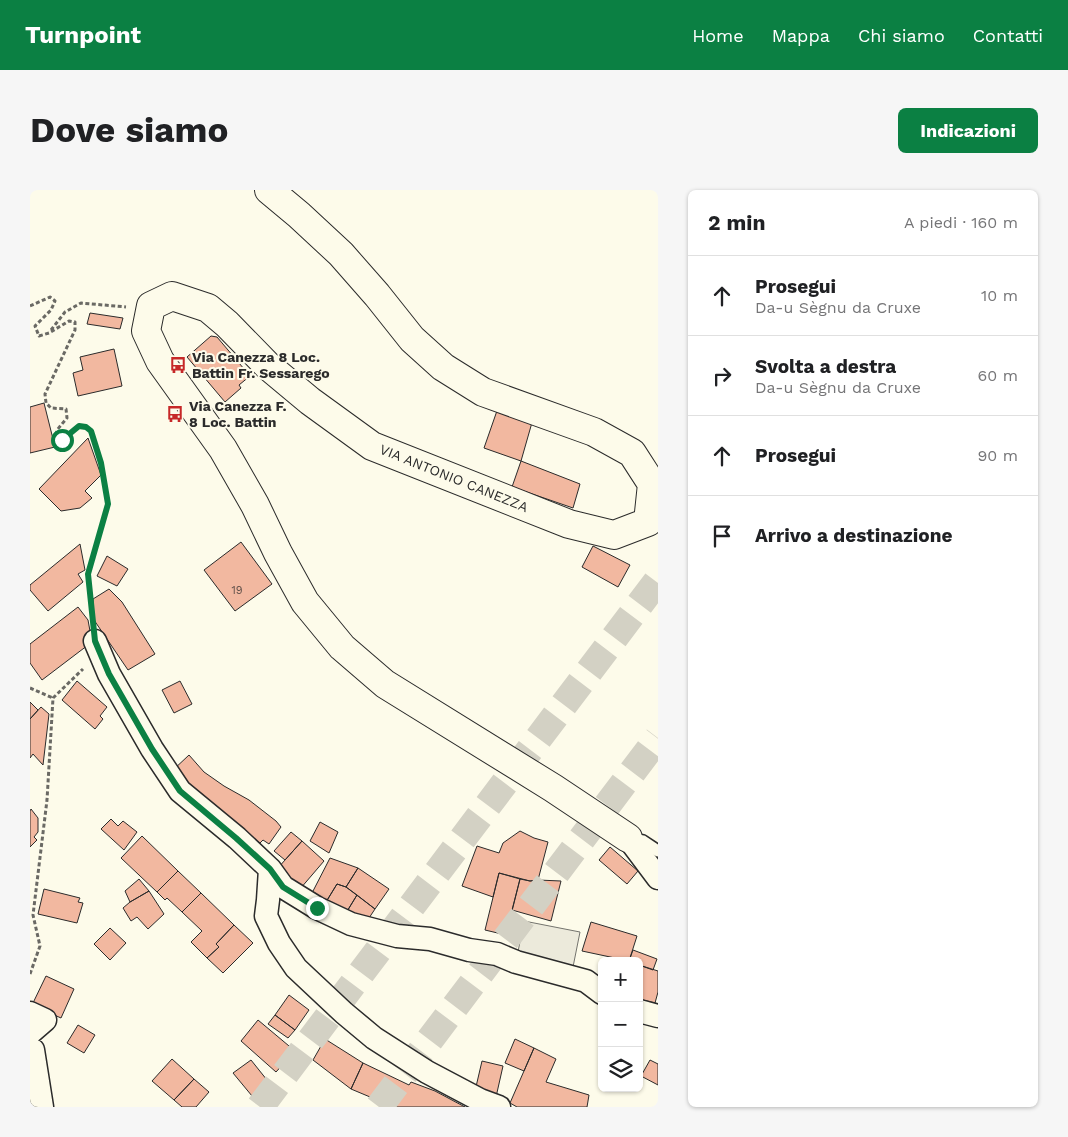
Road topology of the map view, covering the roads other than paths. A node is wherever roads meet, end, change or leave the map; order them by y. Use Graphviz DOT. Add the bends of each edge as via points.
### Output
graph roads {
  1 [pos="269,190"];
  2 [pos="95,641"];
  3 [pos="628,838"];
  4 [pos="658,851"];
  5 [pos="270,869"];
  6 [pos="658,878"];
  7 [pos="598,989"];
  8 [pos="643,1012"];
  9 [pos="30,1013"];
  10 [pos="658,1016"];
  11 [pos="30,1033"];
  12 [pos="30,1048"];
  13 [pos="42,1107"];
  14 [pos="499,1107"];
  1 -- 3 [label="street, VIA ANTONIO CANEZZA" via="341,254 412,339 443,367 483,392 594,432 632,453 652,484 648,522 614,535 569,524 372,446 268,366 208,308 172,296 151,306 146,331 160,361 223,449 305,602 342,647 385,684 554,788"];
  2 -- 5 [label="street" via="109,674 180,791"];
  3 -- 4 [label="lane"];
  3 -- 6 [label="street"];
  5 -- 7 [label="street" via="283,887 351,924 497,954 586,981"];
  5 -- 14 [label="street" via="266,916 296,968 374,1038 427,1072"];
  8 -- 10 [label="street"];
  9 -- 11 [label="street" via="45,1020"];
  12 -- 13 [label="street" via="33,1050"];
}
